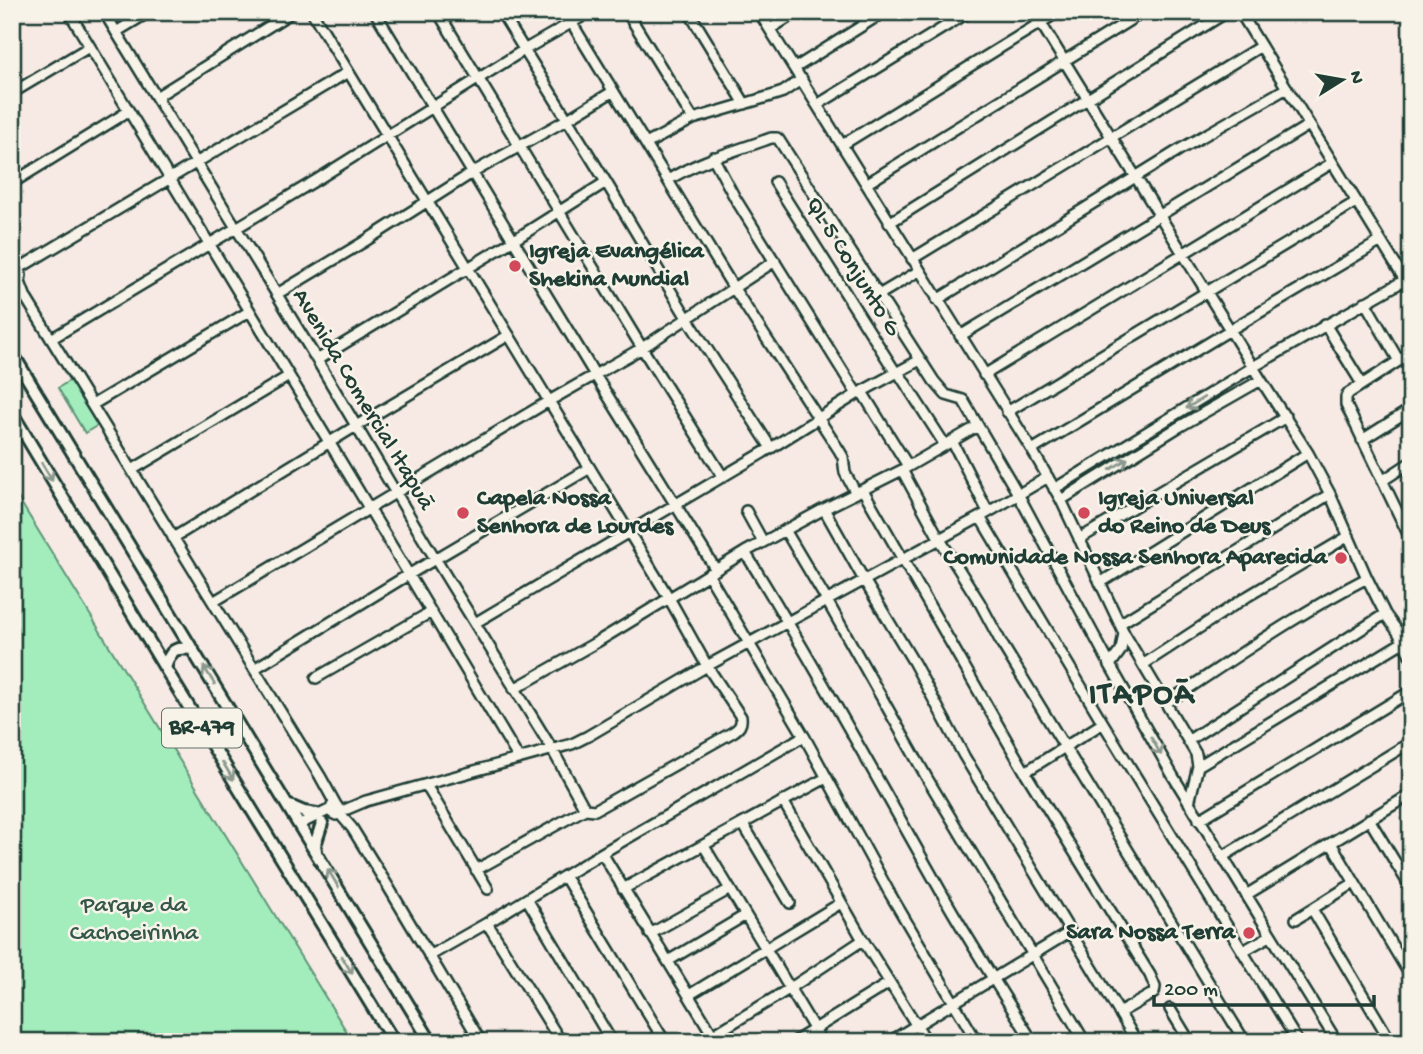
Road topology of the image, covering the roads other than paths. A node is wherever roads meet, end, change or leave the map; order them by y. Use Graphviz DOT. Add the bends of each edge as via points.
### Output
graph roads {
  1 [pos="69,12"];
  2 [pos="104,12"];
  3 [pos="149,12"];
  4 [pos="292,12"];
  5 [pos="312,12"];
  6 [pos="375,12"];
  7 [pos="438,12"];
  8 [pos="501,12"];
  9 [pos="565,12"];
  10 [pos="590,12"];
  11 [pos="627,12"];
  12 [pos="690,12"];
  13 [pos="759,12"];
  14 [pos="797,12"];
  15 [pos="884,12"];
  16 [pos="969,12"];
  17 [pos="1034,12"];
  18 [pos="1058,12"];
  19 [pos="1143,12"];
  20 [pos="1227,12"];
  21 [pos="1240,12"];
  22 [pos="1041,23"];
  23 [pos="572,24"];
  24 [pos="770,29"];
  25 [pos="116,32"];
  26 [pos="1261,46"];
  27 [pos="89,47"];
  28 [pos="524,50"];
  29 [pos="1064,61"];
  30 [pos="794,68"];
  31 [pos="348,72"];
  32 [pos="478,78"];
  33 [pos="802,79"];
  34 [pos="1287,88"];
  35 [pos="612,92"];
  36 [pos="12,93"];
  37 [pos="156,97"];
  38 [pos="1088,99"];
  39 [pos="745,104"];
  40 [pos="817,105"];
  41 [pos="434,108"];
  42 [pos="129,111"];
  43 [pos="693,119"];
  44 [pos="566,120"];
  45 [pos="1310,125"];
  46 [pos="387,136"];
  47 [pos="1111,137"];
  48 [pos="646,144"];
  49 [pos="842,145"];
  50 [pos="520,146"];
  51 [pos="713,158"];
  52 [pos="195,163"];
  53 [pos="1332,163"];
  54 [pos="472,173"];
  55 [pos="169,178"];
  56 [pos="1136,178"];
  57 [pos="668,180"];
  58 [pos="606,182"];
  59 [pos="775,182"];
  60 [pos="12,183"];
  61 [pos="866,184"];
  62 [pos="427,202"];
  63 [pos="1356,202"];
  64 [pos="561,211"];
  65 [pos="1159,215"];
  66 [pos="889,223"];
  67 [pos="236,228"];
  68 [pos="514,240"];
  69 [pos="1381,241"];
  70 [pos="210,245"];
  71 [pos="1183,254"];
  72 [pos="912,259"];
  73 [pos="775,261"];
  74 [pos="15,268"];
  75 [pos="468,269"];
  76 [pos="919,271"];
  77 [pos="1405,281"];
  78 [pos="15,286"];
  79 [pos="733,287"];
  80 [pos="1411,290"];
  81 [pos="1206,292"];
  82 [pos="276,294"];
  83 [pos="877,296"];
  84 [pos="937,300"];
  85 [pos="1365,302"];
  86 [pos="250,311"];
  87 [pos="687,318"];
  88 [pos="1325,324"];
  89 [pos="1230,330"];
  90 [pos="509,335"];
  91 [pos="961,336"];
  92 [pos="51,339"];
  93 [pos="642,348"];
  94 [pos="12,353"];
  95 [pos="1411,353"];
  96 [pos="317,360"];
  97 [pos="920,360"];
  98 [pos="1399,361"];
  99 [pos="1253,367"];
  100 [pos="897,372"];
  101 [pos="595,374"];
  102 [pos="984,375"];
  103 [pos="289,376"];
  104 [pos="1261,380"];
  105 [pos="1362,384"];
  106 [pos="859,393"];
  107 [pos="549,401"];
  108 [pos="92,405"];
  109 [pos="1411,409"];
  110 [pos="1007,412"];
  111 [pos="12,413"];
  112 [pos="1286,417"];
  113 [pos="818,419"];
  114 [pos="356,426"];
  115 [pos="978,426"];
  116 [pos="1362,440"];
  117 [pos="330,442"];
  118 [pos="949,443"];
  119 [pos="771,449"];
  120 [pos="1031,450"];
  121 [pos="1308,453"];
  122 [pos="1411,462"];
  123 [pos="590,468"];
  124 [pos="905,468"];
  125 [pos="132,470"];
  126 [pos="723,477"];
  127 [pos="1048,477"];
  128 [pos="1382,481"];
  129 [pos="1054,489"];
  130 [pos="860,491"];
  131 [pos="395,492"];
  132 [pos="1330,494"];
  133 [pos="1018,495"];
  134 [pos="1061,500"];
  135 [pos="676,504"];
  136 [pos="369,508"];
  137 [pos="824,509"];
  138 [pos="746,511"];
  139 [pos="984,514"];
  140 [pos="1406,519"];
  141 [pos="785,530"];
  142 [pos="629,533"];
  143 [pos="1349,536"];
  144 [pos="173,538"];
  145 [pos="939,538"];
  146 [pos="1079,539"];
  147 [pos="1411,540"];
  148 [pos="763,542"];
  149 [pos="745,552"];
  150 [pos="903,558"];
  151 [pos="436,559"];
  152 [pos="712,572"];
  153 [pos="408,575"];
  154 [pos="1367,578"];
  155 [pos="864,580"];
  156 [pos="1100,583"];
  157 [pos="669,598"];
  158 [pos="826,599"];
  159 [pos="213,602"];
  160 [pos="431,612"];
  161 [pos="1385,614"];
  162 [pos="788,622"];
  163 [pos="475,623"];
  164 [pos="1121,623"];
  165 [pos="1125,633"];
  166 [pos="1403,642"];
  167 [pos="749,643"];
  168 [pos="1135,648"];
  169 [pos="193,649"];
  170 [pos="1121,650"];
  171 [pos="1411,657"];
  172 [pos="1144,664"];
  173 [pos="1110,665"];
  174 [pos="707,666"];
  175 [pos="165,668"];
  176 [pos="254,669"];
  177 [pos="316,678"];
  178 [pos="514,689"];
  179 [pos="1411,691"];
  180 [pos="1166,703"];
  181 [pos="1103,723"];
  182 [pos="804,736"];
  183 [pos="1189,740"];
  184 [pos="1411,742"];
  185 [pos="1065,747"];
  186 [pos="552,749"];
  187 [pos="519,759"];
  188 [pos="1198,766"];
  189 [pos="1025,772"];
  190 [pos="1173,776"];
  191 [pos="1195,776"];
  192 [pos="826,778"];
  193 [pos="426,785"];
  194 [pos="1411,794"];
  195 [pos="783,801"];
  196 [pos="1189,803"];
  197 [pos="289,806"];
  198 [pos="585,808"];
  199 [pos="336,810"];
  200 [pos="319,819"];
  201 [pos="1369,819"];
  202 [pos="1199,820"];
  203 [pos="743,824"];
  204 [pos="302,828"];
  205 [pos="1331,843"];
  206 [pos="704,846"];
  207 [pos="316,851"];
  208 [pos="602,853"];
  209 [pos="1222,857"];
  210 [pos="476,870"];
  211 [pos="565,877"];
  212 [pos="1354,883"];
  213 [pos="1411,888"];
  214 [pos="488,889"];
  215 [pos="623,889"];
  216 [pos="730,889"];
  217 [pos="1246,895"];
  218 [pos="527,899"];
  219 [pos="841,902"];
  220 [pos="790,903"];
  221 [pos="1312,909"];
  222 [pos="744,916"];
  223 [pos="1296,919"];
  224 [pos="487,923"];
  225 [pos="1070,932"];
  226 [pos="650,934"];
  227 [pos="1270,936"];
  228 [pos="863,940"];
  229 [pos="766,950"];
  230 [pos="1243,951"];
  231 [pos="1032,954"];
  232 [pos="429,956"];
  233 [pos="668,961"];
  234 [pos="1411,977"];
  235 [pos="993,978"];
  236 [pos="889,983"];
  237 [pos="789,989"];
  238 [pos="689,995"];
  239 [pos="954,1003"];
  240 [pos="1170,1009"];
  241 [pos="1119,1013"];
  242 [pos="916,1025"];
  243 [pos="814,1030"];
  244 [pos="715,1038"];
  245 [pos="394,1042"];
  246 [pos="431,1042"];
  247 [pos="481,1042"];
  248 [pos="561,1042"];
  249 [pos="612,1042"];
  250 [pos="665,1042"];
  251 [pos="794,1042"];
  252 [pos="822,1042"];
  253 [pos="889,1042"];
  254 [pos="927,1042"];
  255 [pos="977,1042"];
  256 [pos="1032,1042"];
  257 [pos="1085,1042"];
  258 [pos="1138,1042"];
  259 [pos="1191,1042"];
  260 [pos="1245,1042"];
  261 [pos="1298,1042"];
  262 [pos="1337,1042"];
  263 [pos="1391,1042"];
  1 -- 27 [label="street, Avenida Comercial Itapuã"];
  2 -- 25 [label="street, Avenida Comercial Itapuã"];
  3 -- 25 [label="street"];
  4 -- 37 [label="street"];
  5 -- 31 [label="street"];
  6 -- 41 [label="street"];
  7 -- 32 [label="street"];
  8 -- 28 [label="street"];
  9 -- 23 [label="street"];
  10 -- 23 [label="street"];
  11 -- 43 [label="street"];
  12 -- 39 [label="street"];
  13 -- 24 [label="street"];
  14 -- 24 [label="street"];
  15 -- 30 [label="street"];
  16 -- 40 [label="street"];
  17 -- 22 [label="street"];
  18 -- 22 [label="street"];
  19 -- 29 [label="street"];
  20 -- 38 [label="street"];
  21 -- 26 [label="street"];
  22 -- 29 [label="street"];
  22 -- 49 [label="street"];
  23 -- 28 [label="street"];
  23 -- 35 [label="street"];
  24 -- 30 [label="street"];
  25 -- 37 [label="street, Avenida Comercial Itapuã"];
  26 -- 34 [label="street"];
  26 -- 47 [label="street"];
  27 -- 36 [label="street"];
  27 -- 42 [label="street, Avenida Comercial Itapuã"];
  28 -- 32 [label="street"];
  28 -- 44 [label="street"];
  29 -- 38 [label="street"];
  29 -- 61 [label="street"];
  30 -- 33 [label="street"];
  31 -- 46 [label="street"];
  31 -- 52 [label="street"];
  32 -- 41 [label="street"];
  32 -- 50 [label="street"];
  33 -- 39 [label="street" via="783,92"];
  33 -- 40 [label="street"];
  34 -- 45 [label="street"];
  34 -- 56 [label="street"];
  35 -- 44 [label="street"];
  35 -- 48 [label="street"];
  37 -- 52 [label="street, Avenida Comercial Itapuã"];
  38 -- 47 [label="street"];
  38 -- 66 [label="street"];
  39 -- 43 [label="street"];
  40 -- 49 [label="street"];
  41 -- 46 [label="street"];
  41 -- 54 [label="street"];
  42 -- 55 [label="street, Avenida Comercial Itapuã"];
  42 -- 60 [label="street"];
  43 -- 48 [label="street"];
  44 -- 50 [label="street"];
  44 -- 58 [label="street"];
  45 -- 53 [label="street"];
  45 -- 65 [label="street"];
  46 -- 62 [label="street"];
  46 -- 67 [label="street"];
  47 -- 56 [label="street"];
  47 -- 72 [label="street"];
  48 -- 57 [label="street"];
  49 -- 61 [label="street"];
  50 -- 54 [label="street"];
  50 -- 64 [label="street"];
  51 -- 57 [label="street"];
  51 -- 73 [label="street"];
  51 -- 83 [label="street" via="777,138"];
  52 -- 55 [label="street"];
  52 -- 67 [label="street, Avenida Comercial Itapuã"];
  53 -- 63 [label="street"];
  53 -- 71 [label="street"];
  54 -- 62 [label="street"];
  54 -- 68 [label="street"];
  55 -- 70 [label="street, Avenida Comercial Itapuã"];
  55 -- 74 [label="street"];
  56 -- 65 [label="street"];
  56 -- 84 [label="street"];
  57 -- 79 [label="street"];
  58 -- 64 [label="street"];
  58 -- 87 [label="street"];
  59 -- 100 [label="street, QL 5 Conjunto G"];
  61 -- 66 [label="street"];
  62 -- 75 [label="street"];
  62 -- 82 [label="street"];
  63 -- 69 [label="street"];
  63 -- 81 [label="street"];
  64 -- 68 [label="street"];
  64 -- 93 [label="street"];
  65 -- 71 [label="street"];
  65 -- 91 [label="street"];
  66 -- 72 [label="street"];
  67 -- 70 [label="street"];
  67 -- 82 [label="street, Avenida Comercial Itapuã"];
  68 -- 75 [label="street"];
  68 -- 101 [label="street"];
  69 -- 77 [label="street"];
  69 -- 89 [label="street"];
  70 -- 86 [label="street, Avenida Comercial Itapuã"];
  70 -- 92 [label="street"];
  71 -- 81 [label="street"];
  71 -- 102 [label="street"];
  72 -- 76 [label="street"];
  73 -- 79 [label="street"];
  73 -- 106 [label="street"];
  74 -- 78 [label="street" via="20,275"];
  75 -- 90 [label="street"];
  75 -- 96 [label="street"];
  76 -- 83 [label="street"];
  76 -- 84 [label="street"];
  77 -- 80 [label="street"];
  77 -- 85 [label="street"];
  78 -- 92 [label="street"];
  79 -- 87 [label="street"];
  79 -- 113 [label="street"];
  81 -- 89 [label="street"];
  81 -- 110 [label="street"];
  82 -- 96 [label="street, Avenida Comercial Itapuã"];
  83 -- 97 [label="street"];
  84 -- 91 [label="street"];
  85 -- 88 [label="street"];
  85 -- 98 [label="street"];
  86 -- 103 [label="street, Avenida Comercial Itapuã"];
  86 -- 108 [label="street"];
  87 -- 93 [label="street"];
  87 -- 119 [label="street"];
  88 -- 99 [label="street"];
  88 -- 105 [label="street"];
  89 -- 99 [label="street"];
  89 -- 120 [label="street"];
  90 -- 107 [label="street"];
  90 -- 114 [label="street"];
  91 -- 102 [label="street"];
  92 -- 108 [label="street"];
  93 -- 101 [label="street"];
  93 -- 126 [label="street"];
  94 -- 169 [label="main road, BR-479"];
  95 -- 98 [label="street"];
  96 -- 114 [label="street, Avenida Comercial Itapuã"];
  97 -- 100 [label="street"];
  97 -- 115 [label="street" via="943,393 962,399"];
  98 -- 105 [label="street"];
  99 -- 104 [label="street"];
  99 -- 129 [label="street, one-way"];
  100 -- 106 [label="street"];
  100 -- 118 [label="street, QL 5 Conjunto G"];
  101 -- 107 [label="street"];
  101 -- 135 [label="street"];
  102 -- 110 [label="street"];
  103 -- 117 [label="street, Avenida Comercial Itapuã"];
  103 -- 125 [label="street"];
  104 -- 112 [label="street"];
  134 -- 104 [label="street, one-way"];
  105 -- 116 [label="street" via="1346,397"];
  106 -- 113 [label="street"];
  106 -- 124 [label="street"];
  107 -- 123 [label="street"];
  107 -- 131 [label="street"];
  108 -- 125 [label="street"];
  109 -- 116 [label="street"];
  110 -- 120 [label="street"];
  111 -- 175 [label="main road, BR-479, one-way"];
  112 -- 121 [label="street"];
  112 -- 146 [label="street"];
  113 -- 119 [label="street"];
  113 -- 130 [label="street"];
  114 -- 117 [label="street"];
  114 -- 131 [label="street, Avenida Comercial Itapuã"];
  115 -- 118 [label="street"];
  115 -- 133 [label="street"];
  116 -- 128 [label="street"];
  117 -- 136 [label="street, Avenida Comercial Itapuã"];
  117 -- 144 [label="street"];
  118 -- 124 [label="street"];
  118 -- 139 [label="street, QL 5 Conjunto G"];
  119 -- 126 [label="street"];
  120 -- 127 [label="street"];
  121 -- 132 [label="street"];
  121 -- 156 [label="street"];
  122 -- 128 [label="street"];
  123 -- 142 [label="street"];
  123 -- 151 [label="street"];
  124 -- 130 [label="street"];
  124 -- 145 [label="street"];
  125 -- 144 [label="street"];
  126 -- 135 [label="street"];
  127 -- 129 [label="street"];
  127 -- 133 [label="street"];
  128 -- 140 [label="street"];
  129 -- 134 [label="street"];
  130 -- 137 [label="street"];
  130 -- 150 [label="street"];
  131 -- 136 [label="street"];
  131 -- 151 [label="street, Avenida Comercial Itapuã"];
  132 -- 143 [label="street"];
  132 -- 164 [label="street"];
  133 -- 139 [label="street"];
  133 -- 173 [label="street"];
  134 -- 146 [label="street"];
  135 -- 142 [label="street"];
  135 -- 152 [label="street"];
  136 -- 153 [label="street, Avenida Comercial Itapuã"];
  136 -- 159 [label="street"];
  137 -- 141 [label="street"];
  137 -- 155 [label="street"];
  138 -- 148 [label="street"];
  139 -- 145 [label="street"];
  139 -- 181 [label="street, QL 5 Conjunto G"];
  140 -- 147 [label="street"];
  141 -- 148 [label="street"];
  141 -- 158 [label="street"];
  142 -- 157 [label="street"];
  142 -- 163 [label="street"];
  143 -- 154 [label="street"];
  143 -- 172 [label="street"];
  144 -- 159 [label="street"];
  145 -- 150 [label="street"];
  145 -- 185 [label="street"];
  146 -- 156 [label="street"];
  148 -- 149 [label="street"];
  149 -- 152 [label="street"];
  149 -- 162 [label="street"];
  150 -- 155 [label="street"];
  150 -- 189 [label="street"];
  151 -- 153 [label="street"];
  151 -- 163 [label="street, Avenida Comercial Itapuã"];
  152 -- 157 [label="street"];
  152 -- 167 [label="street"];
  153 -- 160 [label="street, Avenida Comercial Itapuã"];
  153 -- 176 [label="street"];
  154 -- 161 [label="street"];
  154 -- 180 [label="street"];
  155 -- 158 [label="street"];
  155 -- 225 [label="street"];
  156 -- 164 [label="street"];
  157 -- 174 [label="street"];
  157 -- 178 [label="street"];
  158 -- 162 [label="street"];
  158 -- 231 [label="street"];
  159 -- 176 [label="street"];
  160 -- 177 [label="street"];
  160 -- 187 [label="street, Avenida Comercial Itapuã"];
  161 -- 166 [label="street"];
  161 -- 183 [label="street"];
  162 -- 167 [label="street"];
  162 -- 235 [label="street"];
  163 -- 178 [label="street, Avenida Comercial Itapuã"];
  164 -- 165 [label="street"];
  165 -- 168 [label="street"];
  165 -- 170 [label="street"];
  166 -- 171 [label="street"];
  166 -- 188 [label="street"];
  167 -- 174 [label="street"];
  167 -- 182 [label="street"];
  168 -- 170 [label="street"];
  168 -- 172 [label="street"];
  169 -- 175 [label="main road" via="172,651"];
  197 -- 169 [label="main road, BR-479, one-way"];
  170 -- 173 [label="street"];
  172 -- 180 [label="street"];
  173 -- 190 [label="street, one-way"];
  174 -- 186 [label="street" via="588,736"];
  174 -- 198 [label="street" via="741,718 740,727 595,810"];
  175 -- 245 [label="main road, BR-479, one-way"];
  176 -- 199 [label="street"];
  178 -- 186 [label="street, Avenida Comercial Itapuã"];
  179 -- 202 [label="street"];
  180 -- 183 [label="street"];
  181 -- 185 [label="street"];
  181 -- 230 [label="street, QL 5 Conjunto G"];
  182 -- 192 [label="street"];
  182 -- 208 [label="street"];
  183 -- 188 [label="street"];
  184 -- 209 [label="street"];
  185 -- 189 [label="street"];
  185 -- 260 [label="street"];
  186 -- 187 [label="street"];
  186 -- 198 [label="street, Avenida Comercial Itapuã"];
  187 -- 193 [label="street"];
  188 -- 191 [label="street"];
  189 -- 241 [label="street" via="1155,987 1154,993"];
  190 -- 191 [label="street" via="1185,780"];
  190 -- 196 [label="street"];
  191 -- 196 [label="street"];
  192 -- 195 [label="street"];
  192 -- 239 [label="street"];
  193 -- 199 [label="street"];
  193 -- 210 [label="street"];
  194 -- 201 [label="street"];
  195 -- 203 [label="street"];
  195 -- 219 [label="street"];
  196 -- 202 [label="street"];
  197 -- 200 [label="main road"];
  197 -- 204 [label="main road, BR-479"];
  198 -- 210 [label="street"];
  199 -- 200 [label="street"];
  199 -- 232 [label="street" via="357,836"];
  200 -- 204 [label="street"];
  200 -- 207 [label="main road"];
  201 -- 205 [label="street"];
  201 -- 213 [label="street"];
  202 -- 209 [label="street"];
  203 -- 206 [label="street"];
  203 -- 220 [label="street"];
  204 -- 207 [label="main road, BR-479"];
  205 -- 212 [label="street"];
  205 -- 217 [label="street"];
  206 -- 215 [label="street"];
  206 -- 216 [label="street"];
  246 -- 207 [label="main road, BR-479, one-way"];
  208 -- 211 [label="street"];
  208 -- 215 [label="street"];
  209 -- 217 [label="street"];
  210 -- 214 [label="street"];
  211 -- 218 [label="street"];
  211 -- 250 [label="street"];
  212 -- 221 [label="street"];
  212 -- 234 [label="street"];
  215 -- 226 [label="street"];
  216 -- 222 [label="street"];
  216 -- 226 [label="street"];
  217 -- 227 [label="street"];
  218 -- 224 [label="street"];
  218 -- 249 [label="street"];
  219 -- 228 [label="street"];
  219 -- 229 [label="street"];
  221 -- 223 [label="street"];
  221 -- 263 [label="street"];
  222 -- 229 [label="street"];
  222 -- 233 [label="street"];
  224 -- 232 [label="street"];
  224 -- 248 [label="street"];
  225 -- 231 [label="street"];
  225 -- 241 [label="street"];
  226 -- 233 [label="street"];
  227 -- 230 [label="street"];
  227 -- 262 [label="street"];
  228 -- 236 [label="street"];
  228 -- 237 [label="street"];
  229 -- 237 [label="street"];
  229 -- 238 [label="street"];
  230 -- 261 [label="street, QL 5 Conjunto G"];
  231 -- 235 [label="street"];
  231 -- 257 [label="street"];
  232 -- 247 [label="street"];
  233 -- 238 [label="street"];
  235 -- 239 [label="street"];
  235 -- 256 [label="street"];
  236 -- 242 [label="street"];
  236 -- 243 [label="street"];
  237 -- 243 [label="street"];
  237 -- 244 [label="street"];
  238 -- 244 [label="street"];
  239 -- 242 [label="street"];
  239 -- 255 [label="street"];
  240 -- 259 [label="street"];
  241 -- 258 [label="street"];
  242 -- 253 [label="street"];
  242 -- 254 [label="street"];
  243 -- 251 [label="street"];
  243 -- 252 [label="street"];
}
